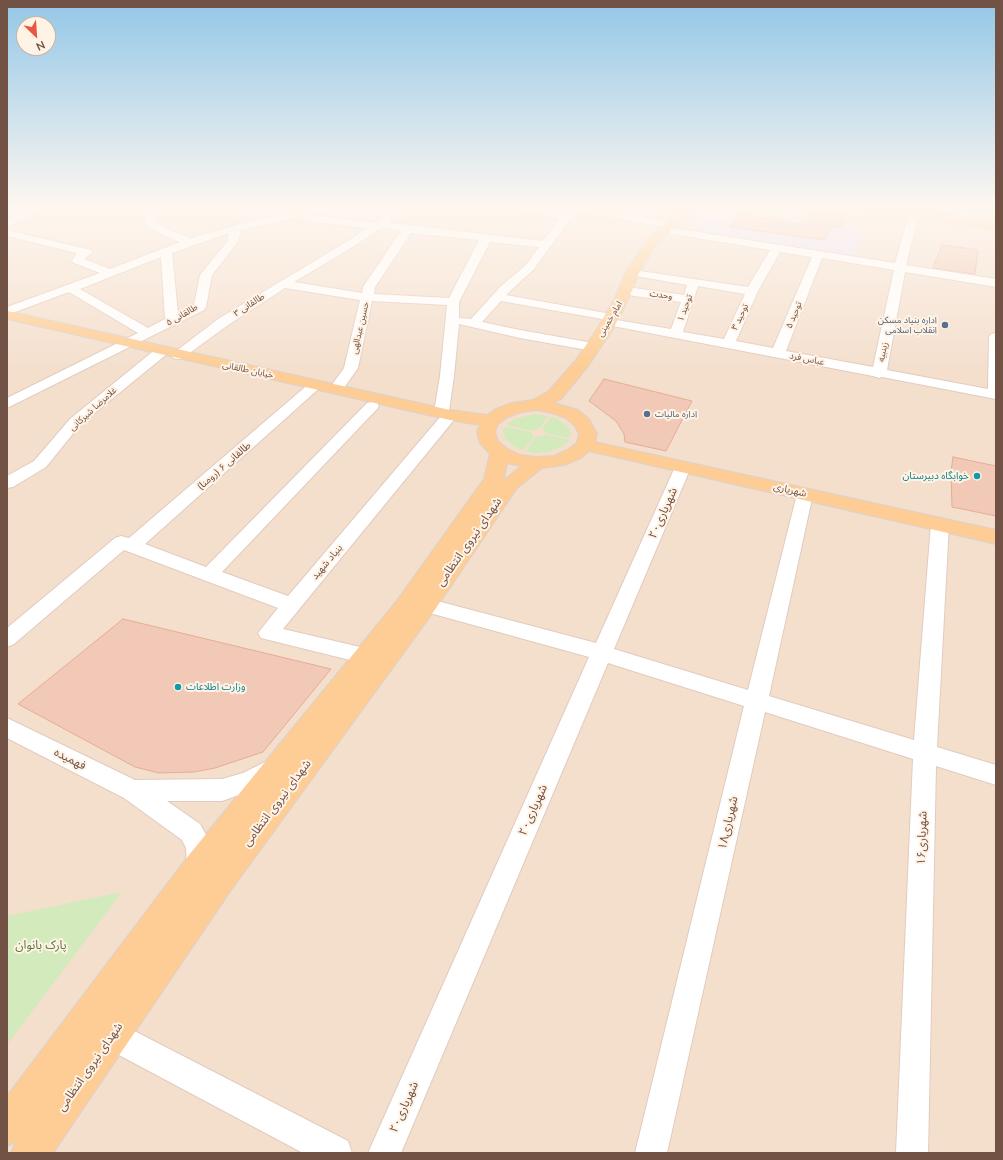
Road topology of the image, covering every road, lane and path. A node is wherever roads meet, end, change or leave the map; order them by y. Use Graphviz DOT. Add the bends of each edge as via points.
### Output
graph roads {
  1 [pos="78,260"];
  2 [pos="144,260"];
  3 [pos="167,260"];
  4 [pos="218,260"];
  5 [pos="323,260"];
  6 [pos="387,260"];
  7 [pos="474,260"];
  8 [pos="535,260"];
  9 [pos="640,260"];
  10 [pos="648,260"];
  11 [pos="770,260"];
  12 [pos="816,260"];
  13 [pos="854,260"];
  14 [pos="902,260"];
  15 [pos="900,268"];
  16 [pos="110,273"];
  17 [pos="640,274"];
  18 [pos="694,282"];
  19 [pos="996,283"];
  20 [pos="283,284"];
  21 [pos="70,288"];
  22 [pos="752,291"];
  23 [pos="634,292"];
  24 [pos="498,296"];
  25 [pos="367,297"];
  26 [pos="688,299"];
  27 [pos="452,302"];
  28 [pos="200,307"];
  29 [pos="7,311"];
  30 [pos="7,315"];
  31 [pos="453,318"];
  32 [pos="615,320"];
  33 [pos="172,321"];
  34 [pos="223,322"];
  35 [pos="474,323"];
  36 [pos="148,333"];
  37 [pos="676,334"];
  38 [pos="996,337"];
  39 [pos="129,343"];
  40 [pos="728,344"];
  41 [pos="593,347"];
  42 [pos="162,351"];
  43 [pos="996,352"];
  44 [pos="178,354"];
  45 [pos="778,354"];
  46 [pos="879,374"];
  47 [pos="316,385"];
  48 [pos="336,389"];
  49 [pos="996,395"];
  50 [pos="7,404"];
  51 [pos="537,405"];
  52 [pos="372,406"];
  53 [pos="445,414"];
  54 [pos="572,414"];
  55 [pos="490,421"];
  56 [pos="585,445"];
  57 [pos="500,453"];
  58 [pos="537,463"];
  59 [pos="683,466"];
  60 [pos="7,483"];
  61 [pos="805,494"];
  62 [pos="940,524"];
  63 [pos="996,537"];
  64 [pos="132,546"];
  65 [pos="209,575"];
  66 [pos="426,604"];
  67 [pos="290,605"];
  68 [pos="7,639"];
  69 [pos="602,653"];
  70 [pos="366,656"];
  71 [pos="756,701"];
  72 [pos="7,727"];
  73 [pos="925,752"];
  74 [pos="277,766"];
  75 [pos="996,775"];
  76 [pos="133,791"];
  77 [pos="200,865"];
  78 [pos="114,1035"];
  79 [pos="7,1127"];
  80 [pos="30,1153"];
  81 [pos="336,1153"];
  82 [pos="384,1153"];
  83 [pos="651,1153"];
  84 [pos="912,1153"];
  1 -- 16 [label="street"];
  2 -- 16 [label="street"];
  3 -- 33 [label="street"];
  4 -- 28 [label="street, طالقانی ۵" via="206,275"];
  5 -- 20 [label="street, طالقانی ۳"];
  6 -- 25 [label="street, حسین عبدالهی" via="369,287"];
  7 -- 27 [label="street"];
  8 -- 24 [label="street"];
  9 -- 32 [label="main road, امام خمینی" via="632,273"];
  10 -- 17 [label="main road, امام خمینی"];
  11 -- 22 [label="street, توحید ۳"];
  12 -- 45 [label="street, توحید ۵"];
  13 -- 15 [label="street"];
  14 -- 15 [label="street, زینبیه"];
  15 -- 19 [label="street"];
  15 -- 46 [label="street, زینبیه"];
  16 -- 21 [label="street"];
  17 -- 18 [label="street"];
  17 -- 23 [label="main road, امام خمینی"];
  18 -- 22 [label="street"];
  18 -- 26 [label="street, توحید ۱"];
  20 -- 25 [label="street"];
  20 -- 34 [label="street, طالقانی ۳"];
  21 -- 29 [label="street"];
  21 -- 36 [label="street"];
  22 -- 40 [label="street, توحید ۳"];
  23 -- 26 [label="street, وحدت"];
  23 -- 32 [label="main road, امام خمینی"];
  24 -- 32 [label="street, عباس فرد"];
  24 -- 35 [label="street"];
  25 -- 27 [label="street"];
  25 -- 48 [label="street, حسین عبدالهی" via="351,368"];
  26 -- 37 [label="street, توحید ۱"];
  27 -- 31 [label="street"];
  28 -- 33 [label="street, طالقانی ۵"];
  28 -- 34 [label="street"];
  30 -- 39 [label="main road, خیابان طالقانی"];
  31 -- 35 [label="street"];
  31 -- 53 [label="street" via="446,376"];
  32 -- 37 [label="street, عباس فرد"];
  32 -- 41 [label="main road, امام خمینی"];
  32 -- 54 [label="main road, امام خمینی" via="569,398 567,406"];
  33 -- 36 [label="street, طالقانی ۵"];
  34 -- 44 [label="street, طالقانی ۳"];
  35 -- 41 [label="street"];
  36 -- 39 [label="street, طالقانی ۵"];
  37 -- 40 [label="street, عباس فرد"];
  38 -- 43 [label="street"];
  39 -- 42 [label="main road, خیابان طالقانی"];
  39 -- 50 [label="street, طالقانی ۵"];
  40 -- 45 [label="street, عباس فرد"];
  41 -- 51 [label="main road, امام خمینی" via="555,395"];
  42 -- 44 [label="main road, خیابان طالقانی"];
  42 -- 60 [label="street, غلامرضا شیرکانی" via="75,422 40,464"];
  43 -- 49 [label="street"];
  44 -- 47 [label="main road, خیابان طالقانی"];
  45 -- 46 [label="street, عباس فرد"];
  46 -- 49 [label="street, عباس فرد"];
  47 -- 48 [label="main road, خیابان طالقانی"];
  47 -- 64 [label="street, طالقانی ۶ (رومنا)"];
  48 -- 53 [label="main road, خیابان طالقانی"];
  51 -- 54 [label="main road"];
  51 -- 55 [label="main road" via="518,407"];
  52 -- 65 [label="street"];
  53 -- 55 [label="main road, خیابان طالقانی"];
  53 -- 67 [label="street, بنیاد شهید"];
  54 -- 56 [label="main road" via="583,423 588,434"];
  55 -- 57 [label="main road" via="486,432 489,443"];
  56 -- 58 [label="main road" via="574,454 557,461"];
  56 -- 59 [label="main road, شهریاری"];
  57 -- 58 [label="main road" via="516,460"];
  57 -- 70 [label="main road, شهدای نیروی انتظامی" via="494,479 404,608"];
  58 -- 66 [label="main road, شهدای نیروی انتظامی" via="510,484"];
  59 -- 61 [label="main road, شهریاری"];
  59 -- 69 [label="street, شهریاری۲۰"];
  61 -- 62 [label="main road, شهریاری"];
  61 -- 71 [label="street, شهریاری۱۸"];
  62 -- 63 [label="main road, شهریاری"];
  62 -- 73 [label="street, شهریاری۱۶"];
  64 -- 65 [label="street"];
  64 -- 68 [label="street" via="121,542"];
  65 -- 67 [label="street"];
  66 -- 69 [label="street"];
  66 -- 78 [label="main road, شهدای نیروی انتظامی" via="220,880"];
  67 -- 70 [label="street, بنیاد شهید" via="268,632"];
  69 -- 71 [label="street"];
  69 -- 82 [label="street, شهریاری۲۰"];
  70 -- 74 [label="main road, شهدای نیروی انتظامی"];
  71 -- 73 [label="street"];
  71 -- 83 [label="street, شهریاری۱۸"];
  72 -- 76 [label="street, فهمیده"];
  73 -- 75 [label="street"];
  73 -- 84 [label="street, شهریاری۱۶"];
  74 -- 76 [label="street" via="250,781 222,790"];
  74 -- 77 [label="main road, شهدای نیروی انتظامی"];
  76 -- 77 [label="street, فهمیده" via="192,832 199,846"];
  77 -- 79 [label="main road, شهدای نیروی انتظامی"];
  78 -- 80 [label="main road, شهدای نیروی انتظامی"];
  78 -- 81 [label="street"];
}
